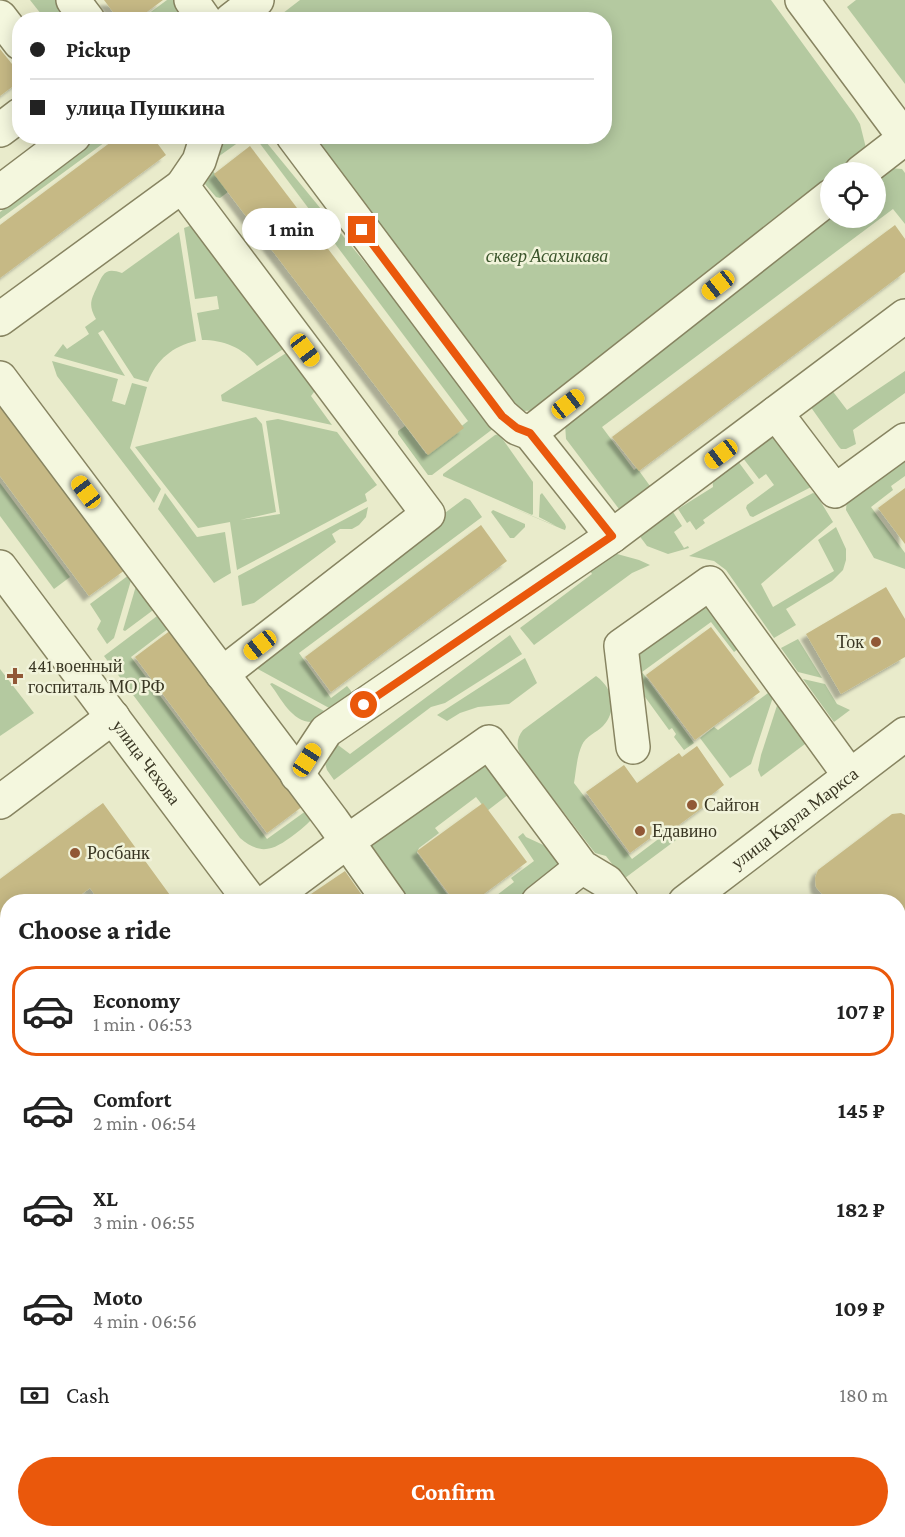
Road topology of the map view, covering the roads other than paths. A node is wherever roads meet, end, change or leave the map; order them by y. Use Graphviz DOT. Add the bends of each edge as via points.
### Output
graph roads {
  1 [pos="257,0"];
  2 [pos="802,0"];
  3 [pos="241,12"];
  4 [pos="0,17"];
  5 [pos="12,33"];
  6 [pos="905,138"];
  7 [pos="63,144"];
  8 [pos="204,144"];
  9 [pos="298,144"];
  10 [pos="874,162"];
  11 [pos="182,186"];
  12 [pos="0,192"];
  13 [pos="820,205"];
  14 [pos="905,316"];
  15 [pos="0,319"];
  16 [pos="0,378"];
  17 [pos="776,413"];
  18 [pos="530,433"];
  19 [pos="905,440"];
  20 [pos="612,536"];
  21 [pos="0,567"];
  22 [pos="222,674"];
  23 [pos="113,717"];
  24 [pos="633,747"];
  25 [pos="900,749"];
  26 [pos="297,775"];
  27 [pos="850,776"];
  28 [pos="0,802"];
  29 [pos="348,841"];
  30 [pos="582,867"];
  31 [pos="245,894"];
  32 [pos="277,894"];
  33 [pos="384,894"];
  34 [pos="548,894"];
  35 [pos="616,894"];
  36 [pos="706,894"];
  1 -- 3 [label="street"];
  2 -- 6 [label="street"];
  4 -- 5 [label="street"];
  6 -- 10 [label="street"];
  7 -- 12 [label="street"];
  8 -- 11 [label="street"];
  9 -- 18 [label="street" via="502,416"];
  11 -- 15 [label="street"];
  11 -- 22 [label="street" via="428,514"];
  13 -- 18 [label="street"];
  14 -- 17 [label="street"];
  16 -- 22 [label="street"];
  17 -- 19 [label="street" via="835,491"];
  17 -- 20 [label="street"];
  18 -- 20 [label="street"];
  20 -- 26 [label="street" via="326,731"];
  21 -- 23 [label="street, улица Чехова"];
  22 -- 26 [label="street"];
  23 -- 28 [label="street"];
  23 -- 31 [label="street, улица Чехова"];
  24 -- 27 [label="street" via="621,646 710,583"];
  25 -- 27 [label="street, улица Карла Маркса"];
  26 -- 29 [label="street"];
  27 -- 36 [label="street, улица Карла Маркса"];
  29 -- 30 [label="street" via="489,742"];
  29 -- 32 [label="street"];
  29 -- 33 [label="street"];
  30 -- 34 [label="street"];
  30 -- 35 [label="street" via="607,882"];
}
